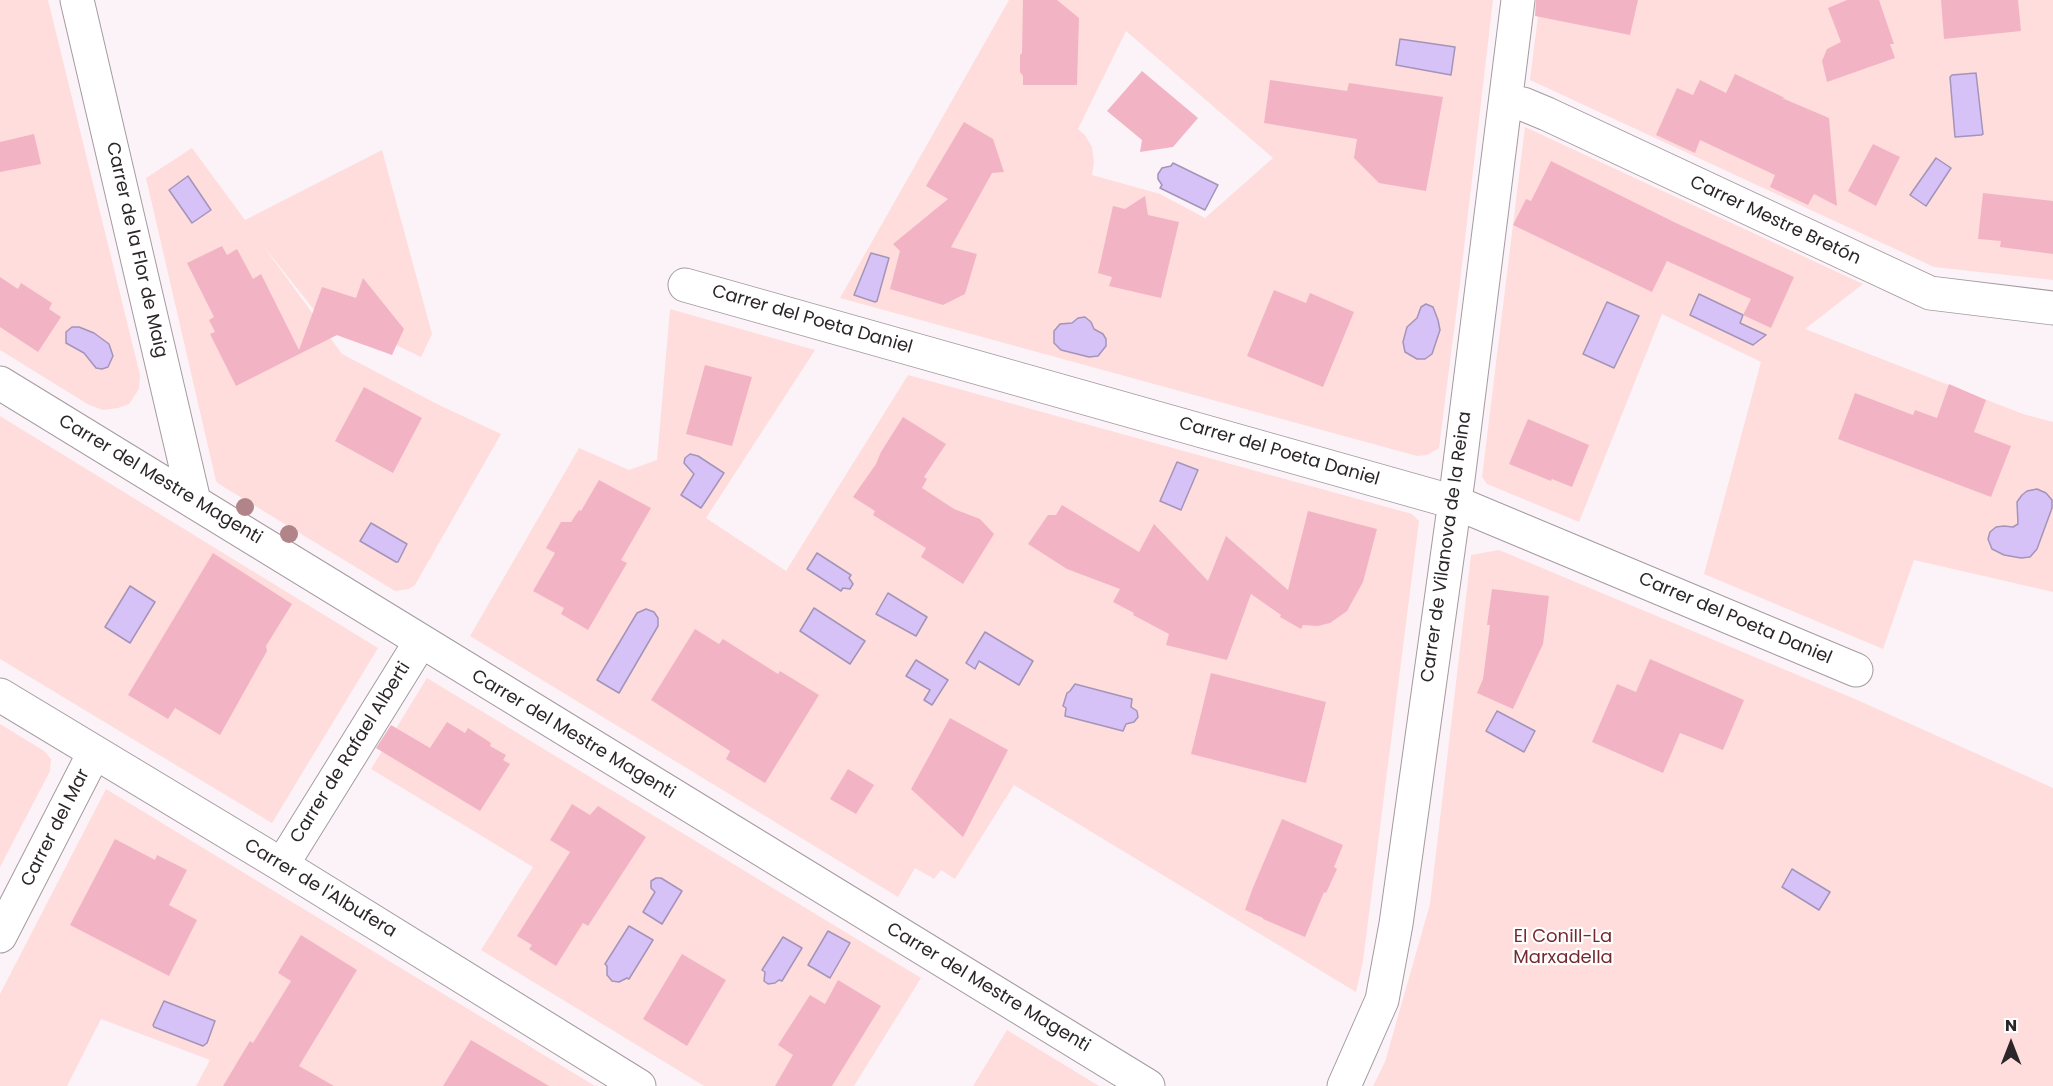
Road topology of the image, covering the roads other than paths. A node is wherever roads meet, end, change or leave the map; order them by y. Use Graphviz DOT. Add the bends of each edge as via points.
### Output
graph roads {
  1 [pos="77,0"];
  2 [pos="1518,0"];
  3 [pos="1506,101"];
  4 [pos="685,285"];
  5 [pos="2053,308"];
  6 [pos="0,383"];
  7 [pos="194,501"];
  8 [pos="1455,502"];
  9 [pos="421,641"];
  10 [pos="1856,670"];
  11 [pos="0,695"];
  12 [pos="94,753"];
  13 [pos="282,865"];
  14 [pos="0,936"];
  15 [pos="639,1086"];
  16 [pos="1148,1086"];
  17 [pos="1344,1086"];
  1 -- 7 [label="street, Carrer de la Flor de Maig"];
  2 -- 3 [label="street, Carrer de Vilanova de la Reina"];
  3 -- 5 [label="street, Carrer Mestre Bretón" via="1547,114 1930,293"];
  3 -- 8 [label="street, Carrer de Vilanova de la Reina"];
  4 -- 8 [label="street, Carrer del Poeta Daniel"];
  6 -- 7 [label="street, Carrer del Mestre Magenti"];
  7 -- 9 [label="street, Carrer del Mestre Magenti"];
  8 -- 10 [label="street, Carrer del Poeta Daniel"];
  8 -- 17 [label="street, Carrer de Vilanova de la Reina" via="1382,1000"];
  9 -- 13 [label="street, Carrer de Rafael Alberti"];
  9 -- 16 [label="street, Carrer del Mestre Magenti"];
  11 -- 12 [label="street, Carrer de l'Albufera"];
  12 -- 13 [label="street, Carrer de l'Albufera"];
  12 -- 14 [label="street, Carrer del Mar"];
  13 -- 15 [label="street, Carrer de l'Albufera"];
}
